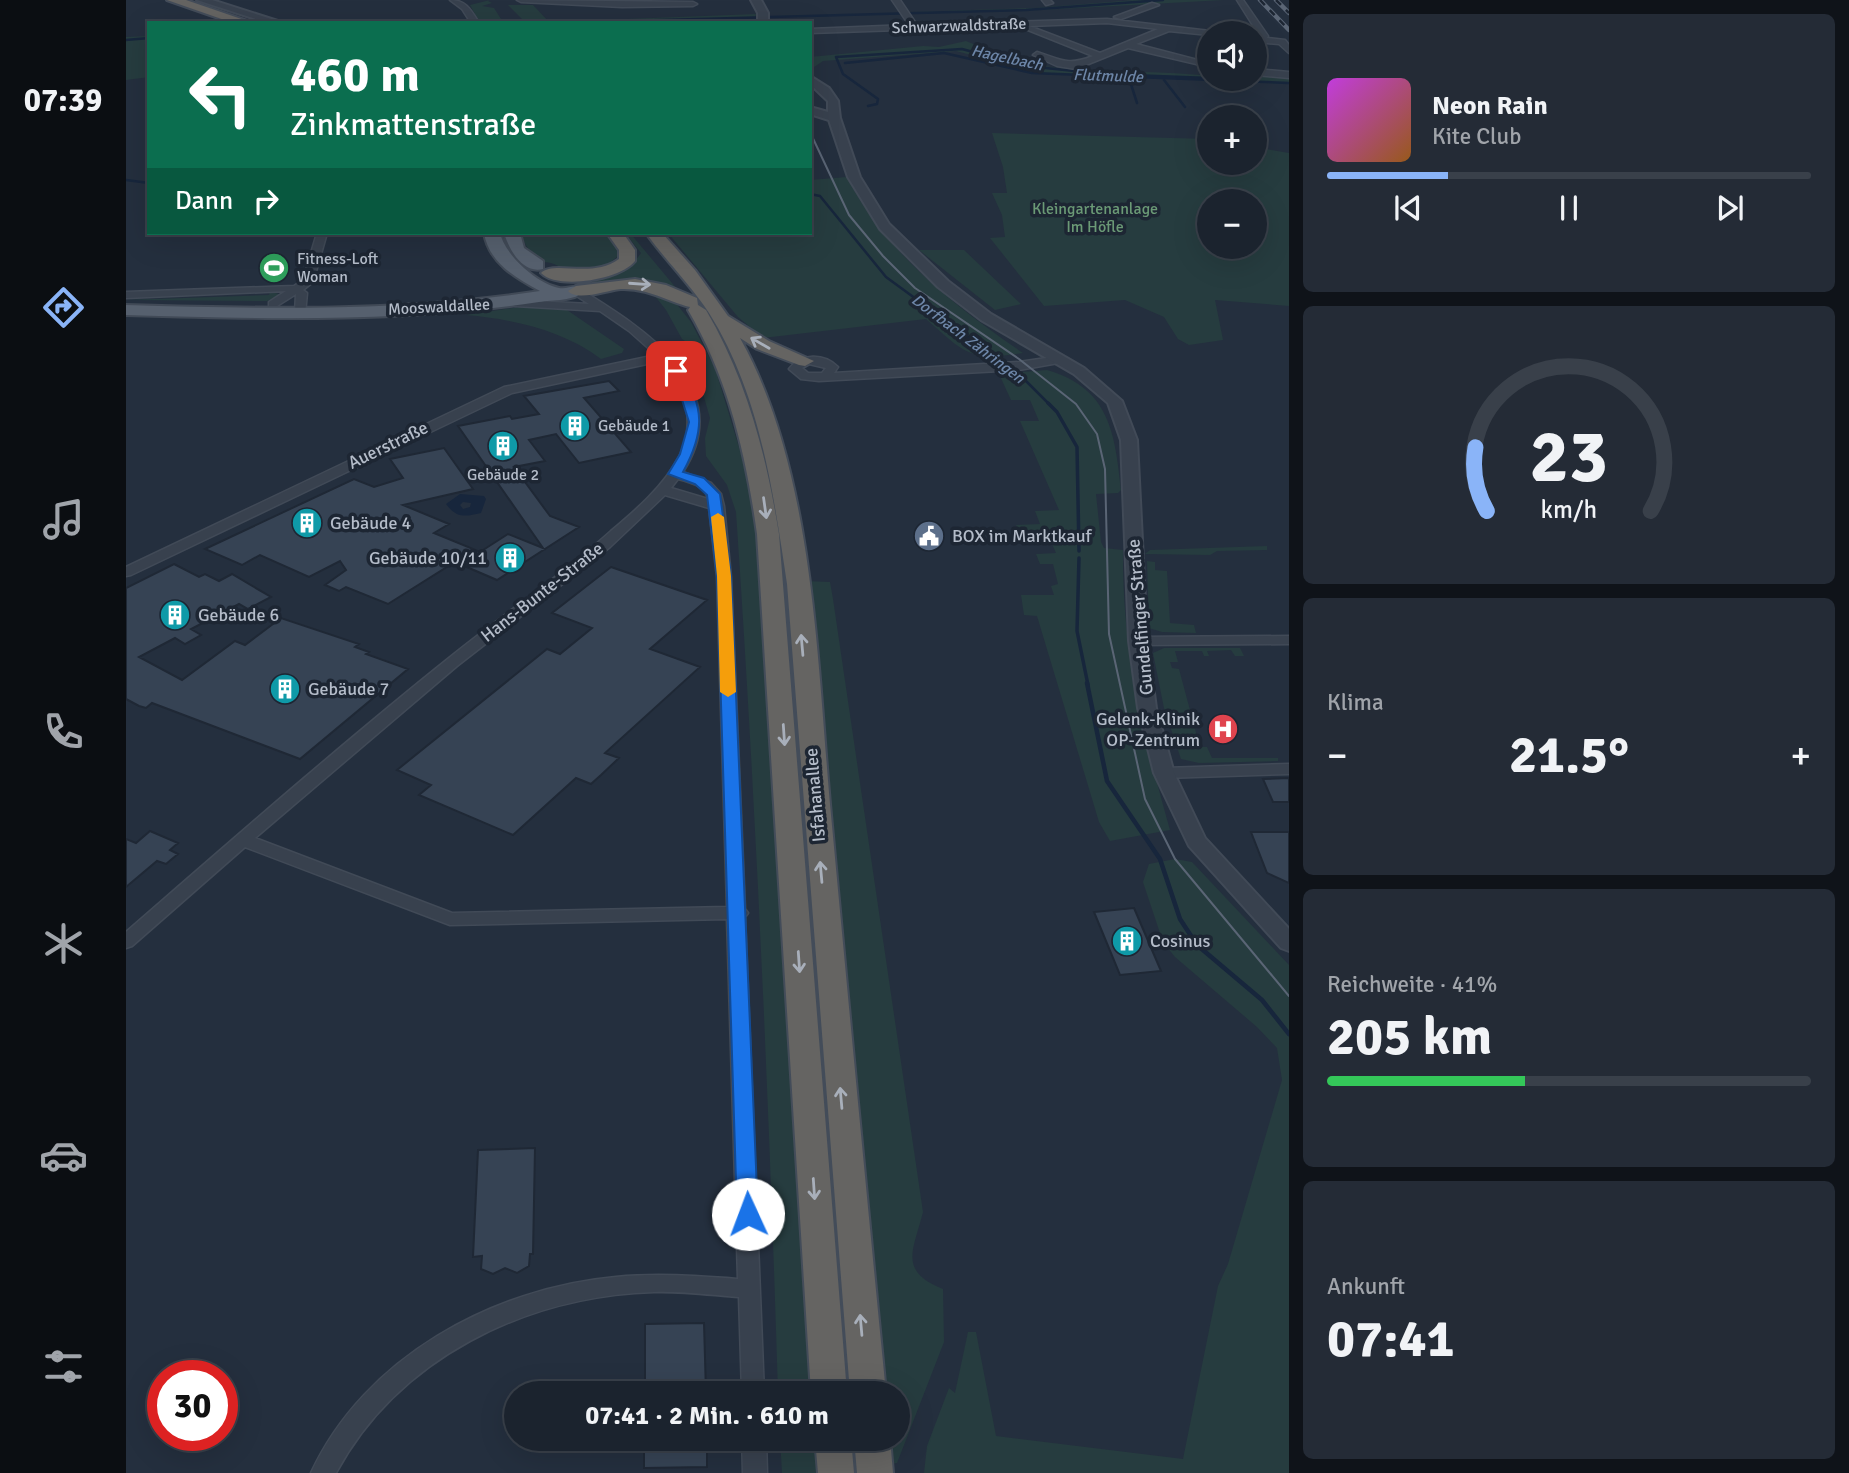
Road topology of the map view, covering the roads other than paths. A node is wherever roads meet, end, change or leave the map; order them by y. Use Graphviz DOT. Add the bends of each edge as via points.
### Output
graph roads {
  1 [pos="202,0"];
  2 [pos="455,0"];
  3 [pos="462,0"];
  4 [pos="522,0"];
  5 [pos="756,0"];
  6 [pos="896,0"];
  7 [pos="169,2"];
  8 [pos="581,2"];
  9 [pos="1240,2"];
  10 [pos="694,5"];
  11 [pos="1155,5"];
  12 [pos="1058,10"];
  13 [pos="763,18"];
  14 [pos="221,21"];
  15 [pos="240,21"];
  16 [pos="272,21"];
  17 [pos="474,21"];
  18 [pos="1254,21"];
  19 [pos="1068,22"];
  20 [pos="1107,22"];
  21 [pos="1020,24"];
  22 [pos="1171,27"];
  23 [pos="915,28"];
  24 [pos="812,31"];
  25 [pos="1197,31"];
  26 [pos="1267,41"];
  27 [pos="1128,45"];
  28 [pos="1289,51"];
  29 [pos="1037,55"];
  30 [pos="1098,55"];
  31 [pos="1197,62"];
  32 [pos="1267,73"];
  33 [pos="1289,75"];
  34 [pos="812,83"];
  35 [pos="820,99"];
  36 [pos="812,111"];
  37 [pos="830,117"];
  38 [pos="321,235"];
  39 [pos="493,235"];
  40 [pos="513,235"];
  41 [pos="616,235"];
  42 [pos="638,235"];
  43 [pos="656,235"];
  44 [pos="521,272"];
  45 [pos="604,280"];
  46 [pos="571,294"];
  47 [pos="126,295"];
  48 [pos="503,299"];
  49 [pos="126,302"];
  50 [pos="301,302"];
  51 [pos="691,302"];
  52 [pos="126,310"];
  53 [pos="720,317"];
  54 [pos="663,357"];
  55 [pos="1055,357"];
  56 [pos="805,361"];
  57 [pos="675,474"];
  58 [pos="662,491"];
  59 [pos="717,506"];
  60 [pos="126,572"];
  61 [pos="1289,640"];
  62 [pos="1138,641"];
  63 [pos="1289,769"];
  64 [pos="1164,773"];
  65 [pos="244,840"];
  66 [pos="739,913"];
  67 [pos="126,942"];
  68 [pos="1289,943"];
  69 [pos="750,1289"];
  70 [pos="753,1381"];
  71 [pos="828,1381"];
  72 [pos="867,1381"];
  73 [pos="754,1451"];
  74 [pos="834,1451"];
  75 [pos="873,1451"];
  76 [pos="323,1473"];
  77 [pos="755,1473"];
  78 [pos="836,1473"];
  79 [pos="875,1473"];
  1 -- 16 [label="street"];
  2 -- 3 [label="street"];
  2 -- 17 [label="street"];
  4 -- 8 [label="street"];
  5 -- 13 [label="street"];
  6 -- 23 [label="street"];
  7 -- 14 [label="highway"];
  7 -- 15 [label="highway"];
  8 -- 10 [label="street"];
  9 -- 18 [label="street"];
  11 -- 20 [label="street, Schwarzwaldstraße"];
  12 -- 19 [label="street"];
  19 -- 20 [label="street, Schwarzwaldstraße"];
  19 -- 21 [label="street, Schwarzwaldstraße"];
  20 -- 22 [label="street, Schwarzwaldstraße"];
  21 -- 23 [label="street, Schwarzwaldstraße"];
  21 -- 30 [label="street"];
  22 -- 25 [label="street, Schwarzwaldstraße"];
  22 -- 27 [label="street"];
  23 -- 24 [label="street, Schwarzwaldstraße"];
  26 -- 28 [label="street" via="1282,43"];
  27 -- 30 [label="street"];
  27 -- 31 [label="street"];
  29 -- 30 [label="street" via="1068,66"];
  32 -- 33 [label="street"];
  34 -- 35 [label="street"];
  35 -- 37 [label="street, Gundelfinger Straße"];
  36 -- 37 [label="street"];
  37 -- 55 [label="street, Gundelfinger Straße" via="857,182 893,235 943,284 986,317"];
  38 -- 50 [label="street"];
  39 -- 44 [label="main road, Hans-Bunte-Straße" via="499,252"];
  40 -- 46 [label="main road, Hans-Bunte-Straße" via="517,250"];
  41 -- 45 [label="highway" via="627,250 627,261"];
  42 -- 51 [label="highway, Isfahanallee"];
  43 -- 53 [label="highway, Isfahanallee"];
  44 -- 46 [label="main road, Hans-Bunte-Straße"];
  44 -- 48 [label="main road"];
  45 -- 46 [label="highway"];
  45 -- 46 [label="highway" via="598,298"];
  45 -- 51 [label="highway, one-way" via="649,284"];
  46 -- 48 [label="main road, Mooswaldallee"];
  46 -- 48 [label="street"];
  46 -- 54 [label="street, Hans-Bunte-Straße" via="644,336"];
  47 -- 50 [label="street, Mooswaldallee"];
  48 -- 50 [label="main road, Mooswaldallee"];
  49 -- 50 [label="main road, Mooswaldallee"];
  50 -- 52 [label="main road, Mooswaldallee"];
  51 -- 71 [label="highway, Isfahanallee, one-way" via="723,359 740,404 757,465 768,534"];
  56 -- 53 [label="highway, one-way" via="762,345"];
  72 -- 53 [label="highway, Isfahanallee, one-way" via="798,584 772,434 747,367"];
  54 -- 57 [label="street, Hans-Bunte-Straße" via="682,379 695,422"];
  54 -- 60 [label="street, Auerstraße" via="508,390"];
  55 -- 56 [label="street" via="1015,363 829,370"];
  55 -- 62 [label="street, Gundelfinger Straße" via="1109,394 1125,426"];
  57 -- 58 [label="street, Hans-Bunte-Straße"];
  57 -- 59 [label="street" via="709,486"];
  58 -- 59 [label="street"];
  58 -- 65 [label="street, Hans-Bunte-Straße"];
  59 -- 66 [label="street"];
  61 -- 62 [label="street"];
  62 -- 64 [label="street, Gundelfinger Straße" via="1147,708"];
  63 -- 64 [label="street"];
  64 -- 68 [label="street, Gundelfinger Straße" via="1196,841"];
  65 -- 66 [label="street" via="450,919"];
  65 -- 67 [label="street, Hans-Bunte-Straße"];
  66 -- 69 [label="street"];
  69 -- 70 [label="street"];
  69 -- 76 [label="street" via="654,1283 615,1287 559,1296 502,1315 466,1331 388,1386 356,1418"];
  73 -- 77 [label="street"];
  74 -- 78 [label="highway"];
  75 -- 79 [label="highway"];
}
